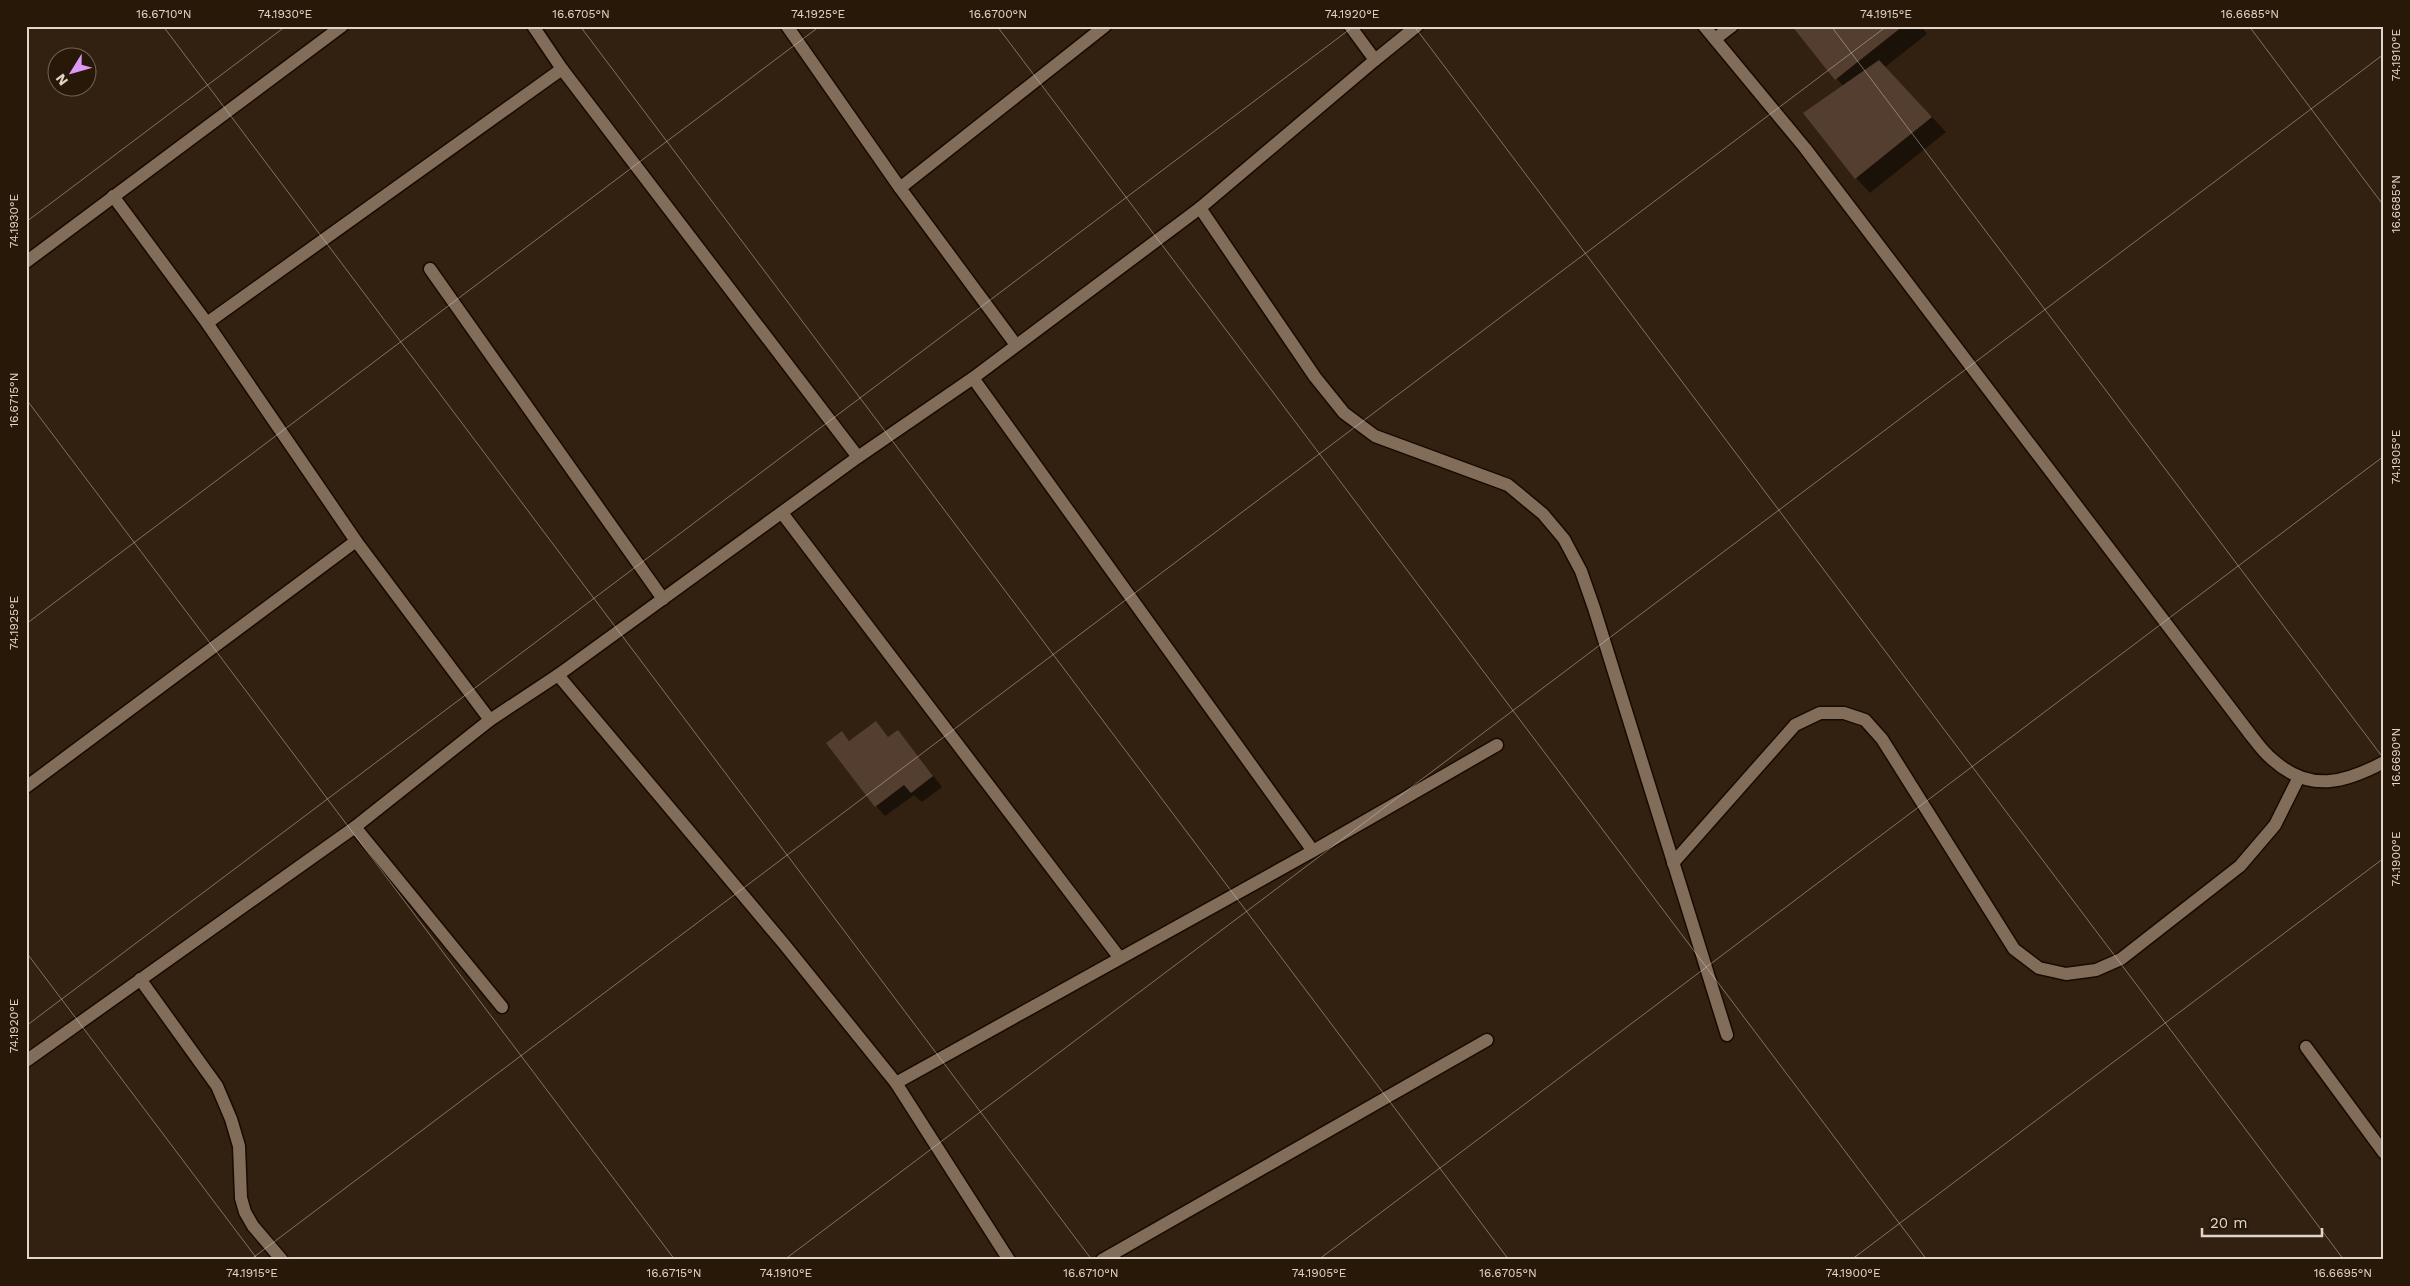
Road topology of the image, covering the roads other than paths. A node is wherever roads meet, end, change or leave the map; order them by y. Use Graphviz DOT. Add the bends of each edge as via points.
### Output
graph roads {
  1 [pos="342,26"];
  2 [pos="534,26"];
  3 [pos="786,26"];
  4 [pos="1105,26"];
  5 [pos="1350,26"];
  6 [pos="1417,26"];
  7 [pos="1704,26"];
  8 [pos="1732,26"];
  9 [pos="1715,39"];
  10 [pos="1375,60"];
  11 [pos="562,69"];
  12 [pos="900,188"];
  13 [pos="113,196"];
  14 [pos="1200,208"];
  15 [pos="26,262"];
  16 [pos="430,269"];
  17 [pos="207,323"];
  18 [pos="1016,345"];
  19 [pos="973,378"];
  20 [pos="858,457"];
  21 [pos="782,512"];
  22 [pos="356,541"];
  23 [pos="663,599"];
  24 [pos="558,675"];
  25 [pos="490,720"];
  26 [pos="1497,745"];
  27 [pos="2384,762"];
  28 [pos="2299,778"];
  29 [pos="26,787"];
  30 [pos="355,827"];
  31 [pos="1313,851"];
  32 [pos="1674,863"];
  33 [pos="1120,957"];
  34 [pos="140,979"];
  35 [pos="502,1007"];
  36 [pos="1727,1035"];
  37 [pos="1487,1040"];
  38 [pos="2306,1047"];
  39 [pos="26,1061"];
  40 [pos="896,1083"];
  41 [pos="2384,1153"];
  42 [pos="282,1260"];
  43 [pos="1009,1260"];
  44 [pos="1102,1260"];
  1 -- 13 [label="street"];
  2 -- 11 [label="street"];
  3 -- 12 [label="street"];
  4 -- 12 [label="street"];
  5 -- 10 [label="street"];
  6 -- 10 [label="street"];
  7 -- 9 [label="street"];
  8 -- 9 [label="street"];
  9 -- 28 [label="street" via="1805,148 2250,734 2273,761"];
  10 -- 14 [label="street"];
  11 -- 17 [label="street"];
  11 -- 20 [label="street"];
  12 -- 18 [label="street"];
  13 -- 15 [label="street"];
  13 -- 17 [label="street"];
  14 -- 18 [label="street"];
  14 -- 32 [label="street" via="1315,377 1344,413 1375,436 1508,486 1543,514 1564,539 1581,571 1594,608"];
  16 -- 23 [label="street"];
  17 -- 22 [label="street"];
  18 -- 19 [label="street"];
  19 -- 20 [label="street"];
  19 -- 31 [label="street"];
  20 -- 21 [label="street"];
  21 -- 23 [label="street"];
  21 -- 33 [label="street"];
  22 -- 25 [label="street"];
  22 -- 29 [label="street"];
  23 -- 24 [label="street"];
  24 -- 25 [label="street"];
  24 -- 40 [label="street"];
  25 -- 30 [label="street"];
  26 -- 31 [label="street"];
  27 -- 28 [label="street" via="2357,776 2328,782"];
  28 -- 32 [label="street" via="2275,825 2240,866 2121,959 2096,970 2066,974 2039,968 2014,949 1882,739 1865,720 1844,713 1820,714 1795,725"];
  30 -- 34 [label="street"];
  30 -- 35 [label="street"];
  31 -- 33 [label="street"];
  32 -- 36 [label="street"];
  33 -- 40 [label="street"];
  34 -- 39 [label="street"];
  34 -- 42 [label="street" via="217,1086 239,1146 241,1198 245,1212"];
  37 -- 44 [label="street"];
  38 -- 41 [label="street"];
  40 -- 43 [label="street"];
}
